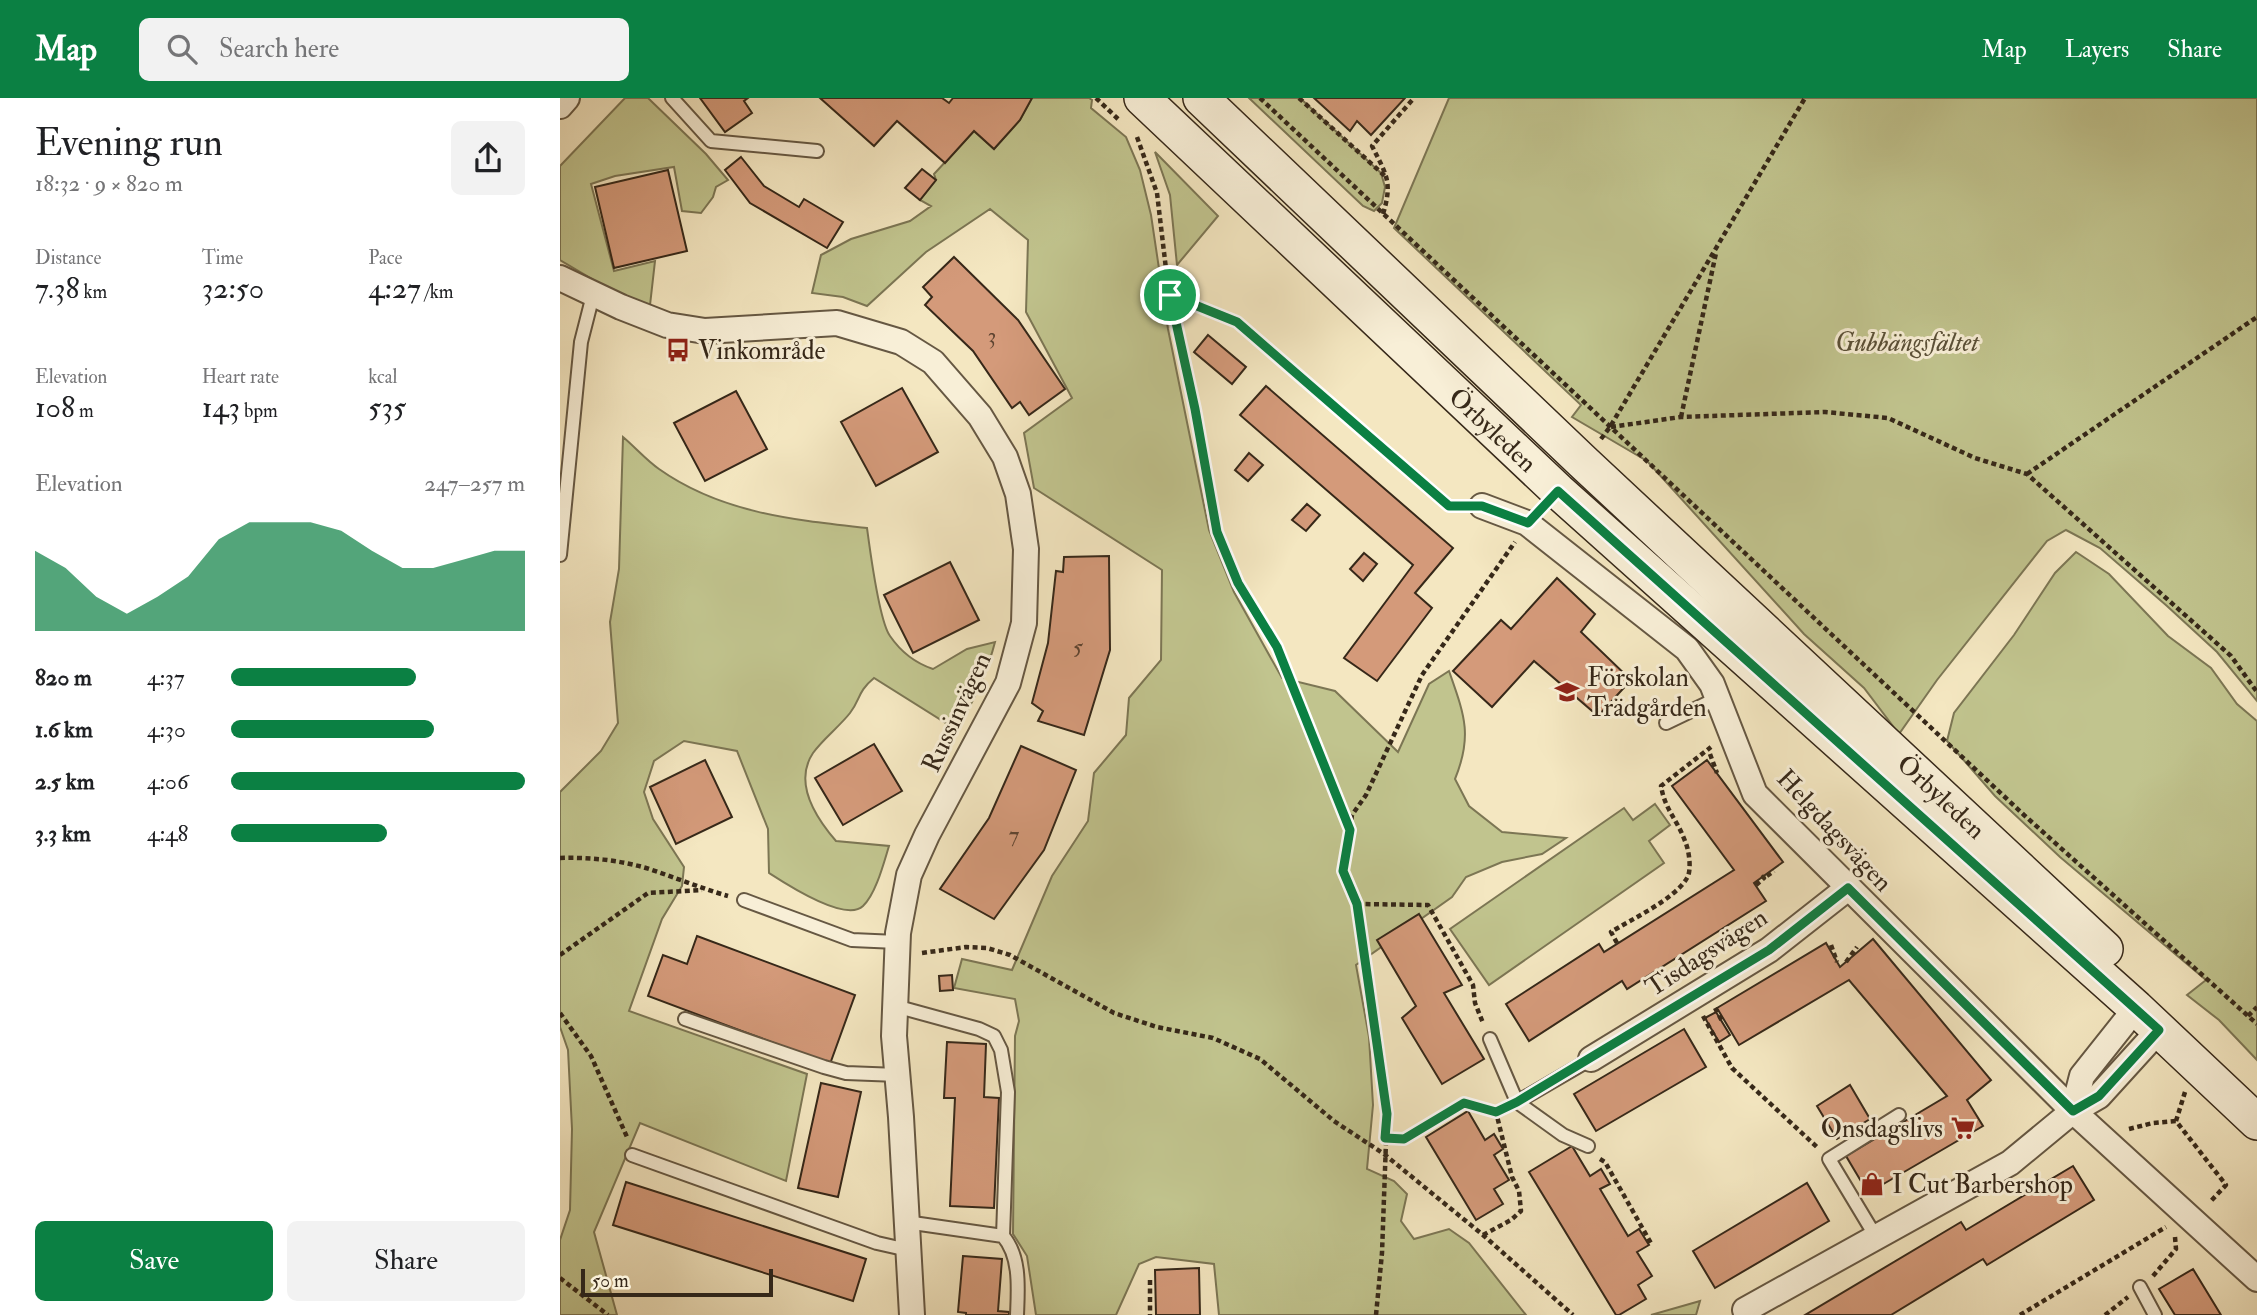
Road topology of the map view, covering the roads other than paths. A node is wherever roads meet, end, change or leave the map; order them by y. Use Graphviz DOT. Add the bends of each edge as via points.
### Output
graph roads {
  1 [pos="567,98"];
  2 [pos="672,98"];
  3 [pos="1142,98"];
  4 [pos="1201,98"];
  5 [pos="560,106"];
  6 [pos="817,151"];
  7 [pos="560,278"];
  8 [pos="593,295"];
  9 [pos="1482,506"];
  10 [pos="560,555"];
  11 [pos="1718,698"];
  12 [pos="1666,723"];
  13 [pos="1848,888"];
  14 [pos="744,901"];
  15 [pos="897,947"];
  16 [pos="895,1006"];
  17 [pos="685,1019"];
  18 [pos="2148,1019"];
  19 [pos="1490,1039"];
  20 [pos="1591,1059"];
  21 [pos="898,1075"];
  22 [pos="2257,1088"];
  23 [pos="1517,1102"];
  24 [pos="2073,1111"];
  25 [pos="1899,1115"];
  26 [pos="2257,1122"];
  27 [pos="1588,1146"];
  28 [pos="632,1155"];
  29 [pos="906,1223"];
  30 [pos="1003,1236"];
  31 [pos="1876,1237"];
  32 [pos="908,1250"];
  33 [pos="2257,1279"];
  34 [pos="2140,1287"];
  35 [pos="1744,1312"];
  36 [pos="912,1315"];
  37 [pos="1017,1315"];
  38 [pos="2155,1315"];
  1 -- 5 [label="street"];
  2 -- 6 [label="lane" via="711,141"];
  3 -- 18 [label="main road, Örbyleden" via="1558,491"];
  4 -- 22 [label="main road, Örbyleden" via="1583,462"];
  7 -- 8 [label="street, Russinvägen"];
  8 -- 10 [label="lane" via="581,342"];
  8 -- 15 [label="street, Russinvägen" via="667,325 705,331 837,323 901,342 933,362 981,416 1005,457 1018,494 1026,549 1024,623 1008,683 909,875"];
  9 -- 11 [label="street, Helgdagsvägen" via="1528,523 1687,649"];
  11 -- 12 [label="lane"];
  11 -- 13 [label="street, Helgdagsvägen" via="1755,794"];
  13 -- 20 [label="street, Tisdagsvägen" via="1704,1002"];
  13 -- 24 [label="street, Helgdagsvägen"];
  14 -- 15 [label="lane" via="852,940"];
  15 -- 16 [label="street, Russinvägen"];
  16 -- 21 [label="street, Russinvägen"];
  16 -- 30 [label="lane" via="979,1029 998,1043 1008,1093"];
  17 -- 21 [label="lane" via="824,1068"];
  18 -- 24 [label="street" via="2082,1076"];
  18 -- 26 [label="main road, Örbyleden"];
  19 -- 23 [label="lane"];
  20 -- 23 [label="lane"];
  21 -- 29 [label="street, Russinvägen"];
  23 -- 27 [label="lane" via="1563,1135"];
  24 -- 31 [label="street" via="2010,1163"];
  24 -- 33 [label="street, Helgdagsvägen"];
  25 -- 31 [label="lane" via="1829,1159"];
  28 -- 32 [label="lane"];
  29 -- 30 [label="lane"];
  29 -- 32 [label="street, Russinvägen"];
  30 -- 37 [label="lane" via="1016,1261"];
  31 -- 35 [label="street"];
  32 -- 36 [label="street, Russinvägen"];
  34 -- 38 [label="lane"];
}
